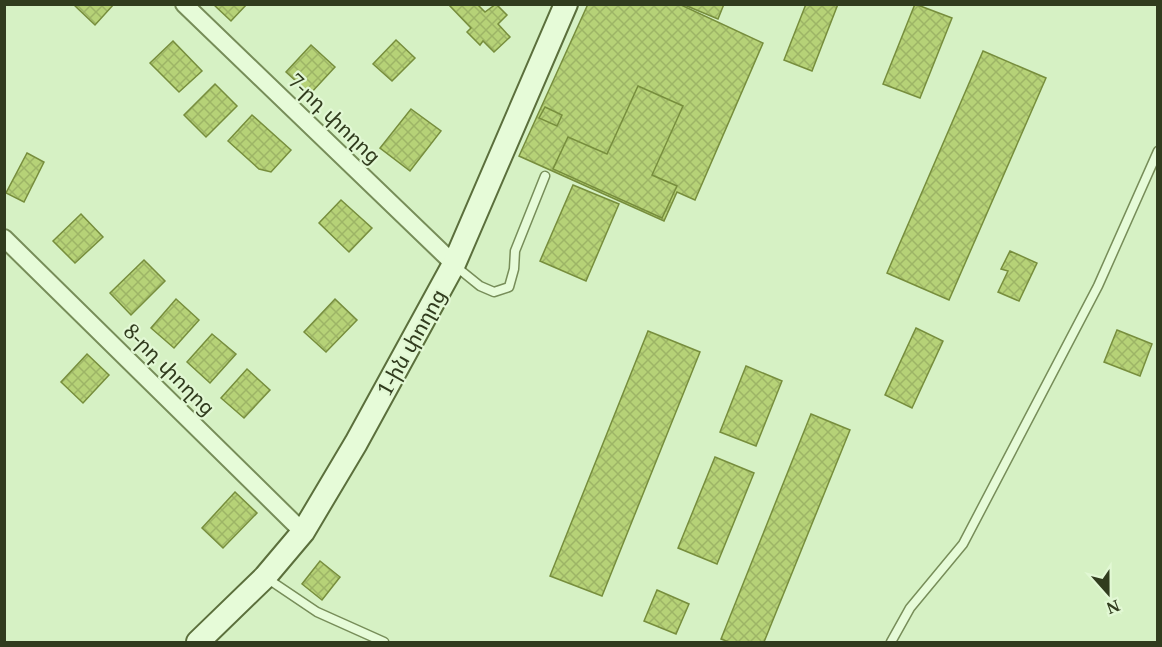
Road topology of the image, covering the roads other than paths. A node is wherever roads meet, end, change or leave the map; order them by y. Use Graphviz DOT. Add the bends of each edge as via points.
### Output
graph roads {
  1 [pos="184,4"];
  2 [pos="566,4"];
  3 [pos="1158,151"];
  4 [pos="545,176"];
  5 [pos="4,238"];
  6 [pos="454,264"];
  7 [pos="303,532"];
  8 [pos="265,577"];
  9 [pos="198,642"];
  10 [pos="384,642"];
  11 [pos="891,642"];
  1 -- 6 [label="street, 7-րդ փողոց"];
  2 -- 6 [label="main road, 1-ին փողոց"];
  3 -- 11 [label="lane" via="1098,286 963,544 910,608"];
  4 -- 6 [label="lane" via="514,251 509,287 494,292 480,286"];
  5 -- 7 [label="street, 8-րդ փողոց"];
  6 -- 7 [label="main road, 1-ին փողոց"];
  7 -- 8 [label="main road, 1-ին փողոց"];
  8 -- 9 [label="main road, 1-ին փողոց"];
  8 -- 10 [label="lane" via="316,612"];
}
